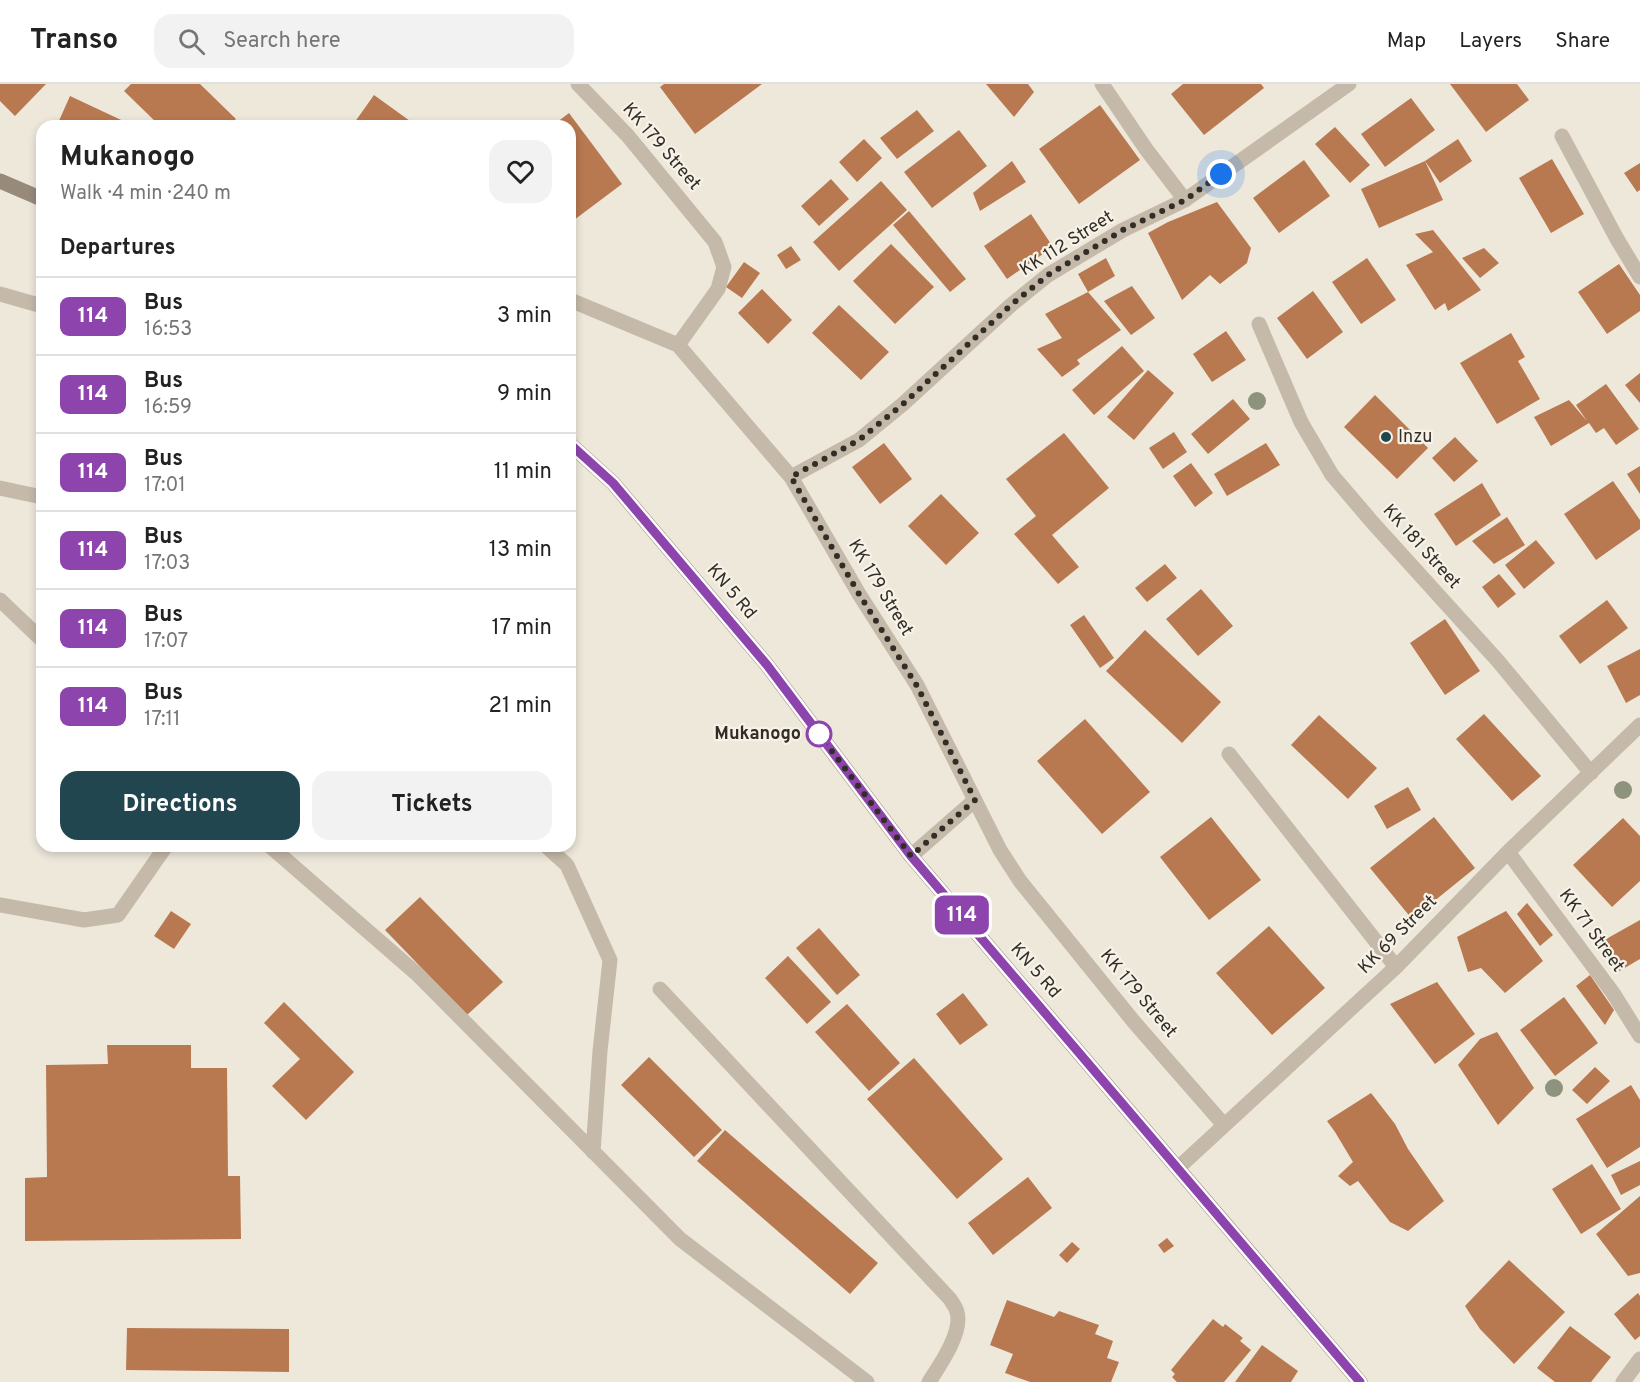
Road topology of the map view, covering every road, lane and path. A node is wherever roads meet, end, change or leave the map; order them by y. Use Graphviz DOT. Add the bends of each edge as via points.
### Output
graph roads {
  1 [pos="578,84"];
  2 [pos="1102,84"];
  3 [pos="1349,84"];
  4 [pos="1562,136"];
  5 [pos="0,181"];
  6 [pos="36,196"];
  7 [pos="1185,200"];
  8 [pos="1640,277"];
  9 [pos="0,294"];
  10 [pos="576,302"];
  11 [pos="36,304"];
  12 [pos="1259,324"];
  13 [pos="678,345"];
  14 [pos="576,449"];
  15 [pos="791,477"];
  16 [pos="0,488"];
  17 [pos="36,496"];
  18 [pos="0,600"];
  19 [pos="36,634"];
  20 [pos="1640,725"];
  21 [pos="1228,754"];
  22 [pos="1591,773"];
  23 [pos="975,800"];
  24 [pos="162,852"];
  25 [pos="277,852"];
  26 [pos="553,852"];
  27 [pos="1508,852"];
  28 [pos="911,856"];
  29 [pos="0,905"];
  30 [pos="1396,967"];
  31 [pos="660,989"];
  32 [pos="1640,1036"];
  33 [pos="1224,1125"];
  34 [pos="593,1152"];
  35 [pos="1179,1168"];
  36 [pos="1640,1359"];
  37 [pos="867,1382"];
  38 [pos="930,1382"];
  39 [pos="1360,1382"];
  40 [pos="1623,1382"];
  1 -- 13 [label="street, KK 179 Street" via="628,136 715,242 724,267 718,289"];
  2 -- 7 [label="street"];
  3 -- 7 [label="street, KK 112 Street"];
  4 -- 8 [label="street"];
  5 -- 6 [label="main road"];
  7 -- 15 [label="street, KK 112 Street" via="1123,230 1048,275 859,440"];
  9 -- 11 [label="street"];
  10 -- 13 [label="street"];
  12 -- 22 [label="street, KK 181 Street" via="1301,422 1332,475 1498,661"];
  13 -- 15 [label="street, KK 179 Street"];
  14 -- 28 [label="main road, KN 5 Rd" via="613,483 767,665"];
  15 -- 23 [label="street, KK 179 Street" via="917,686"];
  16 -- 17 [label="street"];
  18 -- 19 [label="street"];
  20 -- 22 [label="street, KK 69 Street"];
  21 -- 30 [label="street"];
  22 -- 27 [label="street, KK 69 Street"];
  23 -- 28 [label="street"];
  23 -- 33 [label="street, KK 179 Street" via="1020,881"];
  24 -- 29 [label="street" via="118,915 84,920"];
  25 -- 34 [label="street" via="417,974"];
  26 -- 34 [label="street" via="567,865 610,960"];
  27 -- 30 [label="street, KK 69 Street"];
  27 -- 32 [label="street, KK 71 Street"];
  28 -- 35 [label="main road, KN 5 Rd"];
  30 -- 33 [label="street, KK 69 Street"];
  31 -- 38 [label="street" via="950,1299 957,1312 956,1334"];
  33 -- 35 [label="street, KK 69 Street"];
  34 -- 37 [label="street" via="680,1239"];
  35 -- 39 [label="main road, KN 5 Rd"];
  36 -- 40 [label="street"];
}
